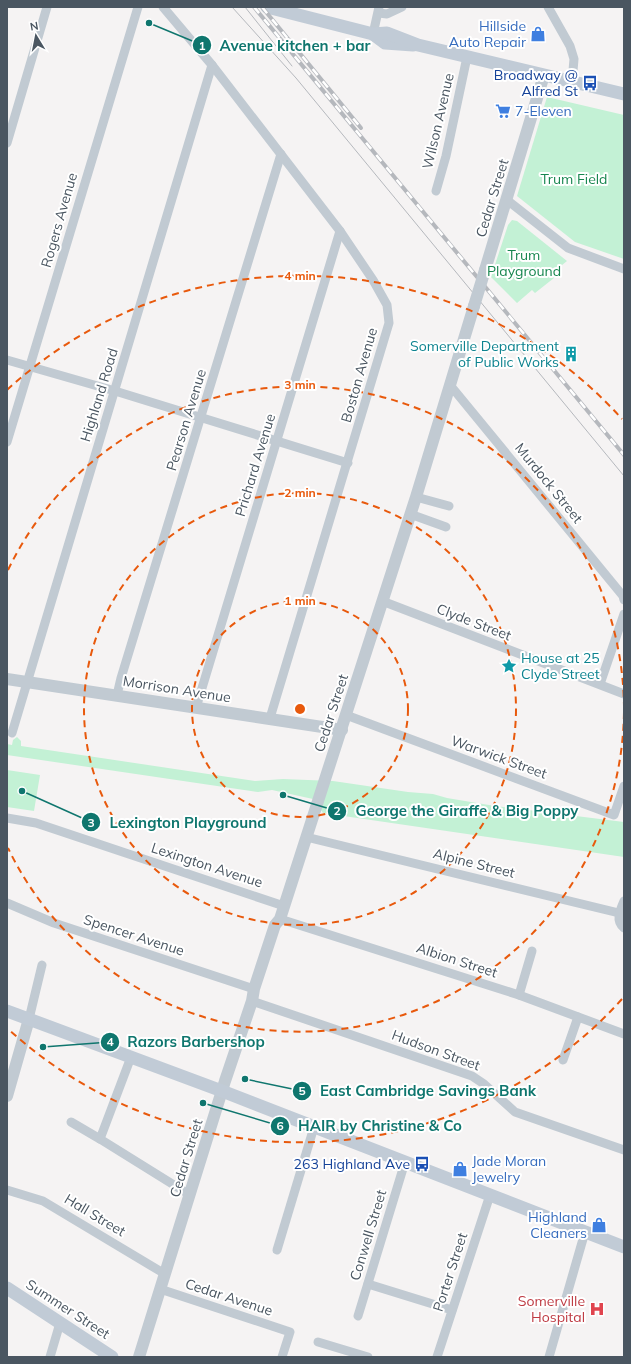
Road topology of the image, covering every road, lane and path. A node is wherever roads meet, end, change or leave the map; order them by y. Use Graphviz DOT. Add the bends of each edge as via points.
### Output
graph roads {
  1 [pos="46,7"];
  2 [pos="138,7"];
  3 [pos="163,7"];
  4 [pos="268,7"];
  5 [pos="402,7"];
  6 [pos="548,7"];
  7 [pos="379,10"];
  8 [pos="373,34"];
  9 [pos="467,57"];
  10 [pos="212,65"];
  11 [pos="544,75"];
  12 [pos="572,82"];
  13 [pos="624,94"];
  14 [pos="7,143"];
  15 [pos="281,154"];
  16 [pos="436,191"];
  17 [pos="507,200"];
  18 [pos="340,231"];
  19 [pos="624,269"];
  20 [pos="7,360"];
  21 [pos="30,367"];
  22 [pos="450,384"];
  23 [pos="115,391"];
  24 [pos="201,419"];
  25 [pos="7,442"];
  26 [pos="278,442"];
  27 [pos="348,463"];
  28 [pos="416,497"];
  29 [pos="449,506"];
  30 [pos="410,514"];
  31 [pos="446,527"];
  32 [pos="624,600"];
  33 [pos="382,601"];
  34 [pos="624,614"];
  35 [pos="7,678"];
  36 [pos="28,682"];
  37 [pos="600,684"];
  38 [pos="624,694"];
  39 [pos="117,695"];
  40 [pos="196,708"];
  41 [pos="346,715"];
  42 [pos="270,718"];
  43 [pos="342,730"];
  44 [pos="12,733"];
  45 [pos="624,786"];
  46 [pos="7,818"];
  47 [pos="306,837"];
  48 [pos="624,901"];
  49 [pos="7,903"];
  50 [pos="284,906"];
  51 [pos="619,913"];
  52 [pos="280,919"];
  53 [pos="624,928"];
  54 [pos="532,951"];
  55 [pos="42,965"];
  56 [pos="253,995"];
  57 [pos="519,995"];
  58 [pos="7,1011"];
  59 [pos="578,1017"];
  60 [pos="29,1019"];
  61 [pos="624,1034"];
  62 [pos="131,1057"];
  63 [pos="563,1060"];
  64 [pos="9,1080"];
  65 [pos="222,1090"];
  66 [pos="7,1096"];
  67 [pos="71,1122"];
  68 [pos="314,1126"];
  69 [pos="100,1139"];
  70 [pos="624,1150"];
  71 [pos="405,1162"];
  72 [pos="7,1190"];
  73 [pos="190,1195"];
  74 [pos="490,1195"];
  75 [pos="585,1232"];
  76 [pos="624,1247"];
  77 [pos="277,1250"];
  78 [pos="165,1274"];
  79 [pos="368,1284"];
  80 [pos="7,1288"];
  81 [pos="160,1289"];
  82 [pos="452,1310"];
  83 [pos="358,1316"];
  84 [pos="60,1323"];
  85 [pos="318,1342"];
  86 [pos="50,1357"];
  87 [pos="112,1357"];
  88 [pos="138,1357"];
  89 [pos="282,1357"];
  90 [pos="368,1357"];
  91 [pos="437,1357"];
  92 [pos="549,1357"];
  1 -- 14 [label="street"];
  2 -- 21 [label="street, Rogers Avenue"];
  3 -- 10 [label="street, Boston Avenue"];
  4 -- 8 [label="main road"];
  5 -- 7 [label="street" via="391,12"];
  6 -- 12 [label="street" via="570,46 574,60"];
  7 -- 8 [label="street"];
  8 -- 9 [label="main road" via="385,43 418,45"];
  9 -- 11 [label="main road"];
  9 -- 16 [label="street, Wilson Avenue"];
  10 -- 15 [label="street, Boston Avenue"];
  10 -- 23 [label="street, Highland Road"];
  11 -- 12 [label="main road"];
  11 -- 17 [label="street, Cedar Street"];
  12 -- 13 [label="main road"];
  15 -- 18 [label="street, Boston Avenue"];
  15 -- 24 [label="street, Pearson Avenue"];
  17 -- 19 [label="street" via="568,248"];
  17 -- 22 [label="street, Cedar Street, bridge"];
  18 -- 26 [label="street, Prichard Avenue"];
  18 -- 27 [label="street, Boston Avenue" via="387,305 390,323"];
  20 -- 21 [label="street"];
  21 -- 23 [label="street"];
  21 -- 25 [label="street, Rogers Avenue"];
  22 -- 28 [label="street, Cedar Street"];
  22 -- 32 [label="street, Murdock Street"];
  23 -- 24 [label="street"];
  23 -- 36 [label="street, Highland Road"];
  24 -- 26 [label="street"];
  24 -- 39 [label="street, Pearson Avenue" via="120,678"];
  26 -- 27 [label="street"];
  26 -- 40 [label="street, Prichard Avenue"];
  27 -- 42 [label="street, Boston Avenue"];
  28 -- 29 [label="street"];
  28 -- 30 [label="street, Cedar Street"];
  30 -- 31 [label="street"];
  30 -- 33 [label="street, Cedar Street"];
  33 -- 37 [label="street, Clyde Street"];
  33 -- 41 [label="street, Cedar Street"];
  34 -- 37 [label="street"];
  35 -- 36 [label="street, Morrison Avenue"];
  36 -- 39 [label="street, Morrison Avenue"];
  36 -- 44 [label="street, Highland Road"];
  37 -- 38 [label="street, Clyde Street"];
  39 -- 40 [label="street, Morrison Avenue"];
  40 -- 42 [label="street, Morrison Avenue"];
  41 -- 43 [label="street, Cedar Street"];
  41 -- 45 [label="street, Warwick Street" via="614,815"];
  42 -- 43 [label="street, Morrison Avenue"];
  43 -- 47 [label="street, Cedar Street"];
  46 -- 50 [label="street, Lexington Avenue" via="36,822"];
  47 -- 50 [label="street, Cedar Street"];
  47 -- 51 [label="street, Alpine Street"];
  48 -- 51 [label="street"];
  49 -- 56 [label="street, Spencer Avenue" via="54,923"];
  50 -- 52 [label="street, Cedar Street"];
  51 -- 53 [label="street" via="619,921"];
  52 -- 56 [label="street, Cedar Street" via="275,924"];
  52 -- 57 [label="street, Albion Street"];
  54 -- 57 [label="street"];
  55 -- 60 [label="street"];
  56 -- 65 [label="street, Cedar Street"];
  56 -- 70 [label="street, Hudson Street" via="472,1076 514,1112"];
  57 -- 59 [label="street, Albion Street"];
  58 -- 60 [label="main road"];
  59 -- 61 [label="street, Albion Street"];
  59 -- 63 [label="street"];
  60 -- 62 [label="main road"];
  60 -- 64 [label="street"];
  62 -- 65 [label="main road"];
  62 -- 69 [label="street"];
  64 -- 66 [label="street"];
  65 -- 68 [label="main road"];
  65 -- 73 [label="street, Cedar Street"];
  67 -- 69 [label="street"];
  68 -- 71 [label="main road"];
  68 -- 77 [label="street"];
  69 -- 73 [label="street"];
  71 -- 74 [label="main road"];
  71 -- 79 [label="street, Conwell Street"];
  72 -- 78 [label="street, Hall Street" via="43,1201"];
  73 -- 78 [label="street, Cedar Street"];
  74 -- 75 [label="main road"];
  74 -- 82 [label="street, Porter Street"];
  75 -- 76 [label="main road"];
  75 -- 92 [label="street"];
  78 -- 81 [label="street, Cedar Street"];
  79 -- 82 [label="street"];
  79 -- 83 [label="street, Conwell Street"];
  80 -- 84 [label="main road, Summer Street"];
  81 -- 88 [label="street, Cedar Street"];
  81 -- 89 [label="street, Cedar Avenue" via="290,1332"];
  82 -- 91 [label="street, Porter Street"];
  84 -- 86 [label="street"];
  84 -- 87 [label="main road, Summer Street"];
  85 -- 90 [label="street"];
}
